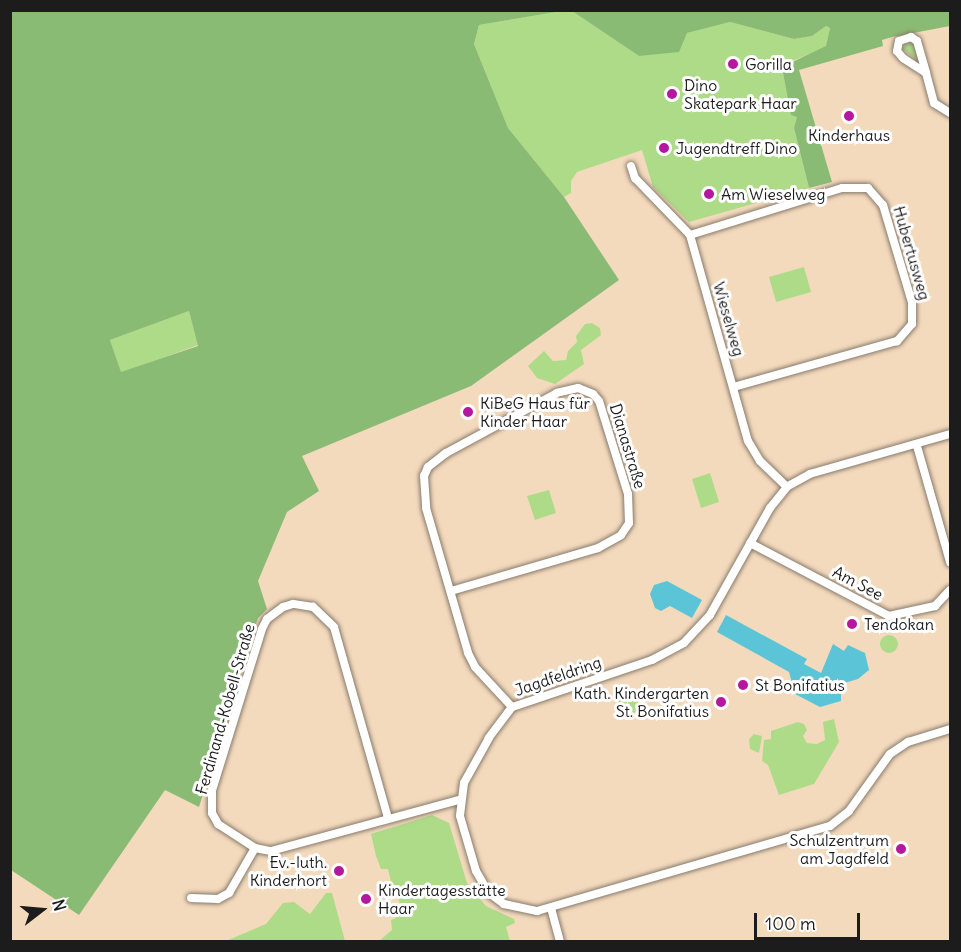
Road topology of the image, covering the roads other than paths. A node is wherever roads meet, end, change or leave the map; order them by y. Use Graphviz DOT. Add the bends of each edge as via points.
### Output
graph roads {
  1 [pos="926,73"];
  2 [pos="951,113"];
  3 [pos="631,166"];
  4 [pos="690,235"];
  5 [pos="733,387"];
  6 [pos="951,434"];
  7 [pos="917,446"];
  8 [pos="787,487"];
  9 [pos="750,543"];
  10 [pos="951,562"];
  11 [pos="950,590"];
  12 [pos="451,591"];
  13 [pos="512,707"];
  14 [pos="951,729"];
  15 [pos="459,800"];
  16 [pos="388,818"];
  17 [pos="255,848"];
  18 [pos="191,898"];
  19 [pos="551,908"];
  20 [pos="560,942"];
  1 -- 2 [label="street" via="934,103"];
  3 -- 4 [label="street, Wieselweg" via="635,178"];
  4 -- 5 [label="street, Wieselweg"];
  4 -- 5 [label="street, Hubertusweg" via="842,188 868,188 883,205 912,302 912,324 897,341"];
  5 -- 8 [label="street, Wieselweg" via="752,451"];
  6 -- 7 [label="street, Jagdfeldring"];
  7 -- 8 [label="street, Jagdfeldring" via="810,474"];
  7 -- 10 [label="street"];
  8 -- 9 [label="street, Jagdfeldring"];
  9 -- 11 [label="street, Am See" via="889,616 935,606"];
  9 -- 13 [label="street, Jagdfeldring" via="710,615 675,649"];
  12 -- 12 [label="street, Dianastraße" via="423,496 428,467 446,453 557,393 578,388 593,394 599,401 628,494 629,524 621,535 598,548"];
  12 -- 13 [label="street, Dianastraße" via="475,667"];
  13 -- 15 [label="street, Jagdfeldring" via="483,747"];
  14 -- 19 [label="street" via="908,742 890,754 849,811 830,826"];
  15 -- 16 [label="street"];
  15 -- 19 [label="street" via="473,863 488,892 515,909"];
  16 -- 17 [label="street" via="276,850"];
  16 -- 17 [label="street, Ferdinand-Kobell-Straße" via="334,627 320,611 292,604 275,612 262,629 212,791 212,813 218,824"];
  17 -- 18 [label="street" via="229,892 218,899"];
  19 -- 20 [label="street"];
}
